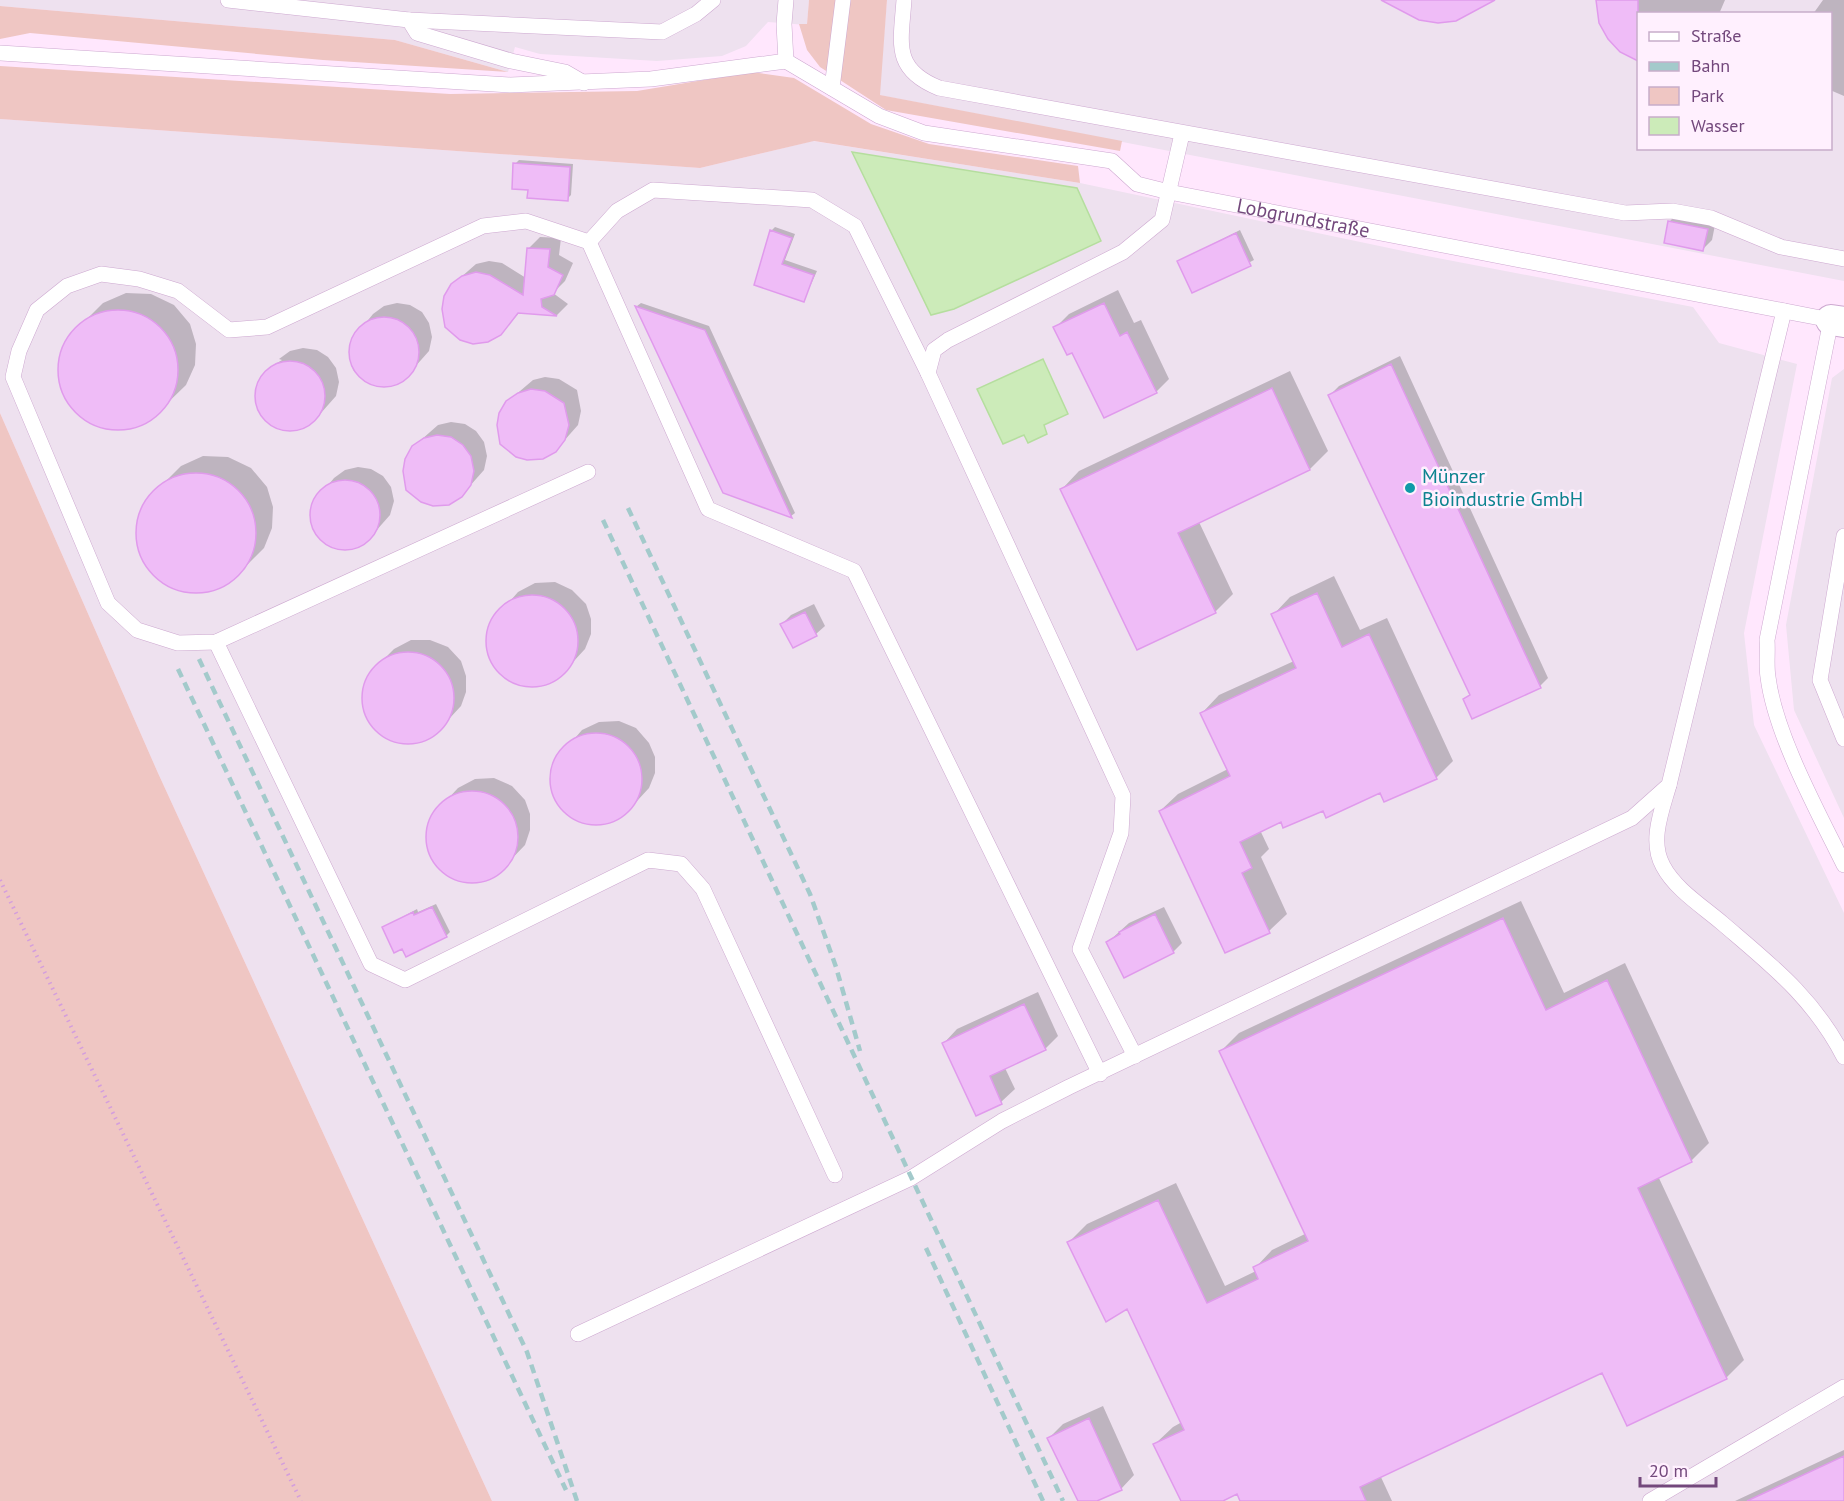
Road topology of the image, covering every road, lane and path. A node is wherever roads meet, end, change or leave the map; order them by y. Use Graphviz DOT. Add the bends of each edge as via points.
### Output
graph roads {
  1 [pos="228,0"];
  2 [pos="713,0"];
  3 [pos="786,0"];
  4 [pos="843,0"];
  5 [pos="904,0"];
  6 [pos="409,20"];
  7 [pos="0,53"];
  8 [pos="786,61"];
  9 [pos="584,83"];
  10 [pos="832,88"];
  11 [pos="1182,134"];
  12 [pos="1169,192"];
  13 [pos="589,242"];
  14 [pos="1844,259"];
  15 [pos="1784,311"];
  16 [pos="1838,321"];
  17 [pos="928,373"];
  18 [pos="588,472"];
  19 [pos="1844,537"];
  20 [pos="216,642"];
  21 [pos="1844,739"];
  22 [pos="1669,785"];
  23 [pos="1844,865"];
  24 [pos="0,880"];
  25 [pos="1135,1056"];
  26 [pos="1844,1057"];
  27 [pos="1100,1074"];
  28 [pos="835,1174"];
  29 [pos="578,1334"];
  30 [pos="1844,1387"];
  31 [pos="300,1501"];
  32 [pos="1650,1501"];
  1 -- 6 [label="lane"];
  2 -- 6 [label="lane" via="662,32"];
  3 -- 8 [label="lane"];
  4 -- 10 [label="lane"];
  5 -- 11 [label="lane" via="903,57 908,69 920,80 939,88"];
  6 -- 9 [label="lane" via="417,33 511,61 565,72"];
  7 -- 9 [label="lane" via="510,85"];
  8 -- 9 [label="lane" via="651,79"];
  8 -- 10 [label="lane, Lobgrundstraße"];
  10 -- 12 [label="lane, Lobgrundstraße" via="879,116 924,134 1112,161 1137,184"];
  11 -- 12 [label="lane"];
  11 -- 14 [label="lane" via="1625,213 1672,212 1711,218 1781,247"];
  12 -- 15 [label="lane, Lobgrundstraße"];
  12 -- 17 [label="lane" via="1162,220 1123,252 948,340 934,350"];
  13 -- 17 [label="lane" via="617,211 653,190 812,200 855,226"];
  13 -- 20 [label="lane" via="526,221 483,226 267,327 229,330 178,291 139,279 101,274 67,286 36,310 18,351 13,377 108,603 137,630 178,642"];
  13 -- 27 [label="lane" via="708,509 854,571"];
  15 -- 16 [label="lane, Lobgrundstraße"];
  15 -- 22 [label="lane"];
  16 -- 23 [label="lane" via="1767,640 1768,677 1775,708 1807,789"];
  17 -- 25 [label="lane" via="1124,796 1121,833 1080,949"];
  18 -- 20 [label="lane"];
  19 -- 21 [label="lane" via="1820,680"];
  20 -- 28 [label="lane" via="371,964 405,980 648,860 681,864 703,889"];
  22 -- 25 [label="lane" via="1632,818"];
  22 -- 26 [label="lane" via="1656,835 1662,865 1685,892 1792,983 1833,1036"];
  24 -- 31 [label="path"];
  25 -- 27 [label="lane"];
  27 -- 29 [label="lane" via="1002,1121 911,1178"];
  30 -- 32 [label="lane"];
}
